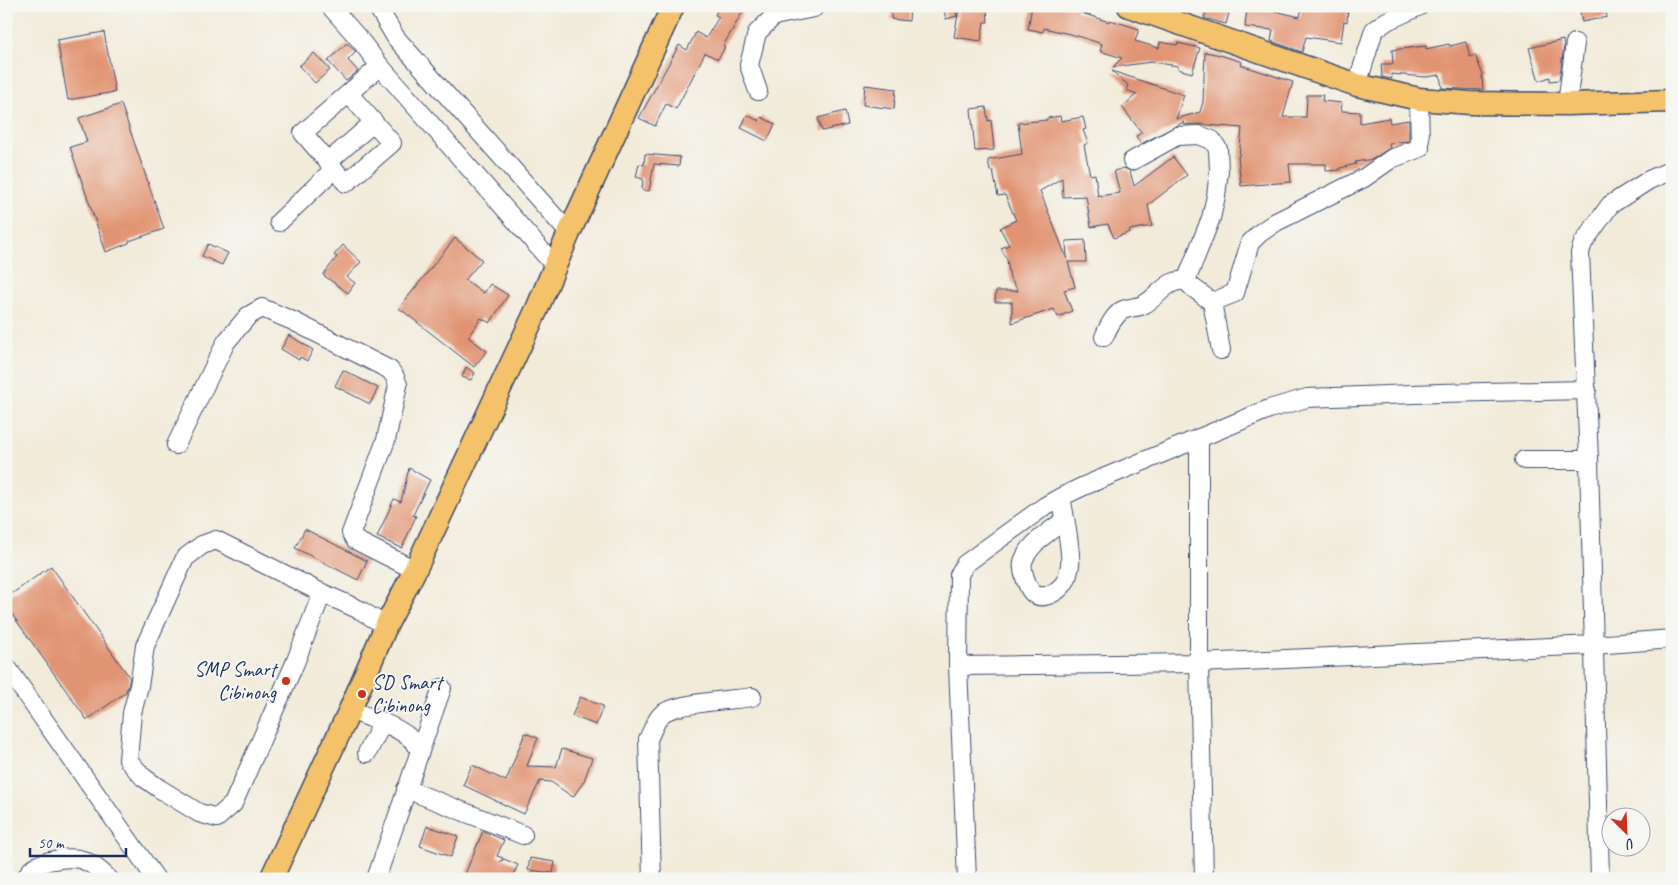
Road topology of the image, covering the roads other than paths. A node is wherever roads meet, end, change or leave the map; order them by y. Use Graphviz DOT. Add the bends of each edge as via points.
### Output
graph roads {
  1 [pos="330,6"];
  2 [pos="377,6"];
  3 [pos="673,6"];
  4 [pos="813,6"];
  5 [pos="1129,6"];
  6 [pos="1420,6"];
  7 [pos="1575,43"];
  8 [pos="380,66"];
  9 [pos="1357,85"];
  10 [pos="758,91"];
  11 [pos="349,94"];
  12 [pos="1419,99"];
  13 [pos="1672,101"];
  14 [pos="1567,104"];
  15 [pos="374,122"];
  16 [pos="1132,161"];
  17 [pos="331,165"];
  18 [pos="1672,170"];
  19 [pos="279,222"];
  20 [pos="569,233"];
  21 [pos="555,266"];
  22 [pos="1186,281"];
  23 [pos="1212,302"];
  24 [pos="1104,338"];
  25 [pos="1222,350"];
  26 [pos="1587,390"];
  27 [pos="1199,438"];
  28 [pos="176,445"];
  29 [pos="1524,460"];
  30 [pos="1589,460"];
  31 [pos="1061,497"];
  32 [pos="1065,520"];
  33 [pos="415,570"];
  34 [pos="322,593"];
  35 [pos="386,626"];
  36 [pos="1672,639"];
  37 [pos="1594,645"];
  38 [pos="1199,663"];
  39 [pos="6,666"];
  40 [pos="958,666"];
  41 [pos="442,688"];
  42 [pos="752,697"];
  43 [pos="350,710"];
  44 [pos="383,722"];
  45 [pos="420,751"];
  46 [pos="367,753"];
  47 [pos="406,789"];
  48 [pos="523,835"];
  49 [pos="25,879"];
  50 [pos="109,879"];
  51 [pos="156,879"];
  52 [pos="271,879"];
  53 [pos="376,879"];
  54 [pos="652,879"];
  55 [pos="967,879"];
  56 [pos="1204,879"];
  57 [pos="1600,879"];
  1 -- 8 [label="street"];
  2 -- 20 [label="street" via="396,38"];
  3 -- 20 [label="main road"];
  4 -- 10 [label="street" via="774,16 757,33 749,65"];
  5 -- 9 [label="main road"];
  6 -- 9 [label="street" via="1374,30"];
  7 -- 14 [label="street"];
  8 -- 11 [label="street"];
  8 -- 21 [label="street"];
  9 -- 12 [label="main road"];
  11 -- 15 [label="street"];
  11 -- 17 [label="street" via="303,133"];
  12 -- 14 [label="main road"];
  12 -- 23 [label="street" via="1420,148 1391,159 1364,178 1260,233 1250,243 1235,293"];
  13 -- 14 [label="main road"];
  15 -- 17 [label="street"];
  15 -- 17 [label="street" via="392,143 346,183"];
  16 -- 22 [label="street" via="1177,136 1198,134 1212,140 1218,149 1219,171 1211,218"];
  17 -- 19 [label="street"];
  18 -- 26 [label="street" via="1649,180 1610,205 1583,243 1580,253"];
  20 -- 21 [label="main road"];
  21 -- 33 [label="main road" via="538,309"];
  22 -- 23 [label="street"];
  22 -- 24 [label="street" via="1170,283 1144,304 1121,311 1113,319"];
  23 -- 25 [label="street"];
  26 -- 27 [label="street" via="1307,398 1269,409"];
  26 -- 30 [label="street"];
  27 -- 31 [label="street"];
  27 -- 38 [label="street"];
  28 -- 33 [label="street" via="226,342 248,316 262,308 390,370 398,384 386,440 351,533 355,540"];
  29 -- 30 [label="street"];
  30 -- 37 [label="street"];
  31 -- 32 [label="street"];
  31 -- 40 [label="street" via="966,564 959,575"];
  33 -- 35 [label="main road"];
  34 -- 34 [label="street" via="216,540 202,545 185,558 145,646 132,713 128,760 143,777 199,813 217,818 234,804"];
  34 -- 35 [label="street"];
  35 -- 43 [label="main road"];
  36 -- 37 [label="street"];
  37 -- 38 [label="street"];
  37 -- 57 [label="street"];
  38 -- 40 [label="street"];
  38 -- 56 [label="street"];
  39 -- 51 [label="street"];
  40 -- 55 [label="street"];
  41 -- 45 [label="street"];
  42 -- 54 [label="street" via="678,707 658,719 648,739"];
  43 -- 44 [label="street"];
  43 -- 52 [label="main road"];
  44 -- 45 [label="street" via="412,739"];
  44 -- 46 [label="street"];
  45 -- 47 [label="street"];
  47 -- 48 [label="street"];
  47 -- 53 [label="street"];
  49 -- 50 [label="street" via="33,868 67,858 83,860"];
}
